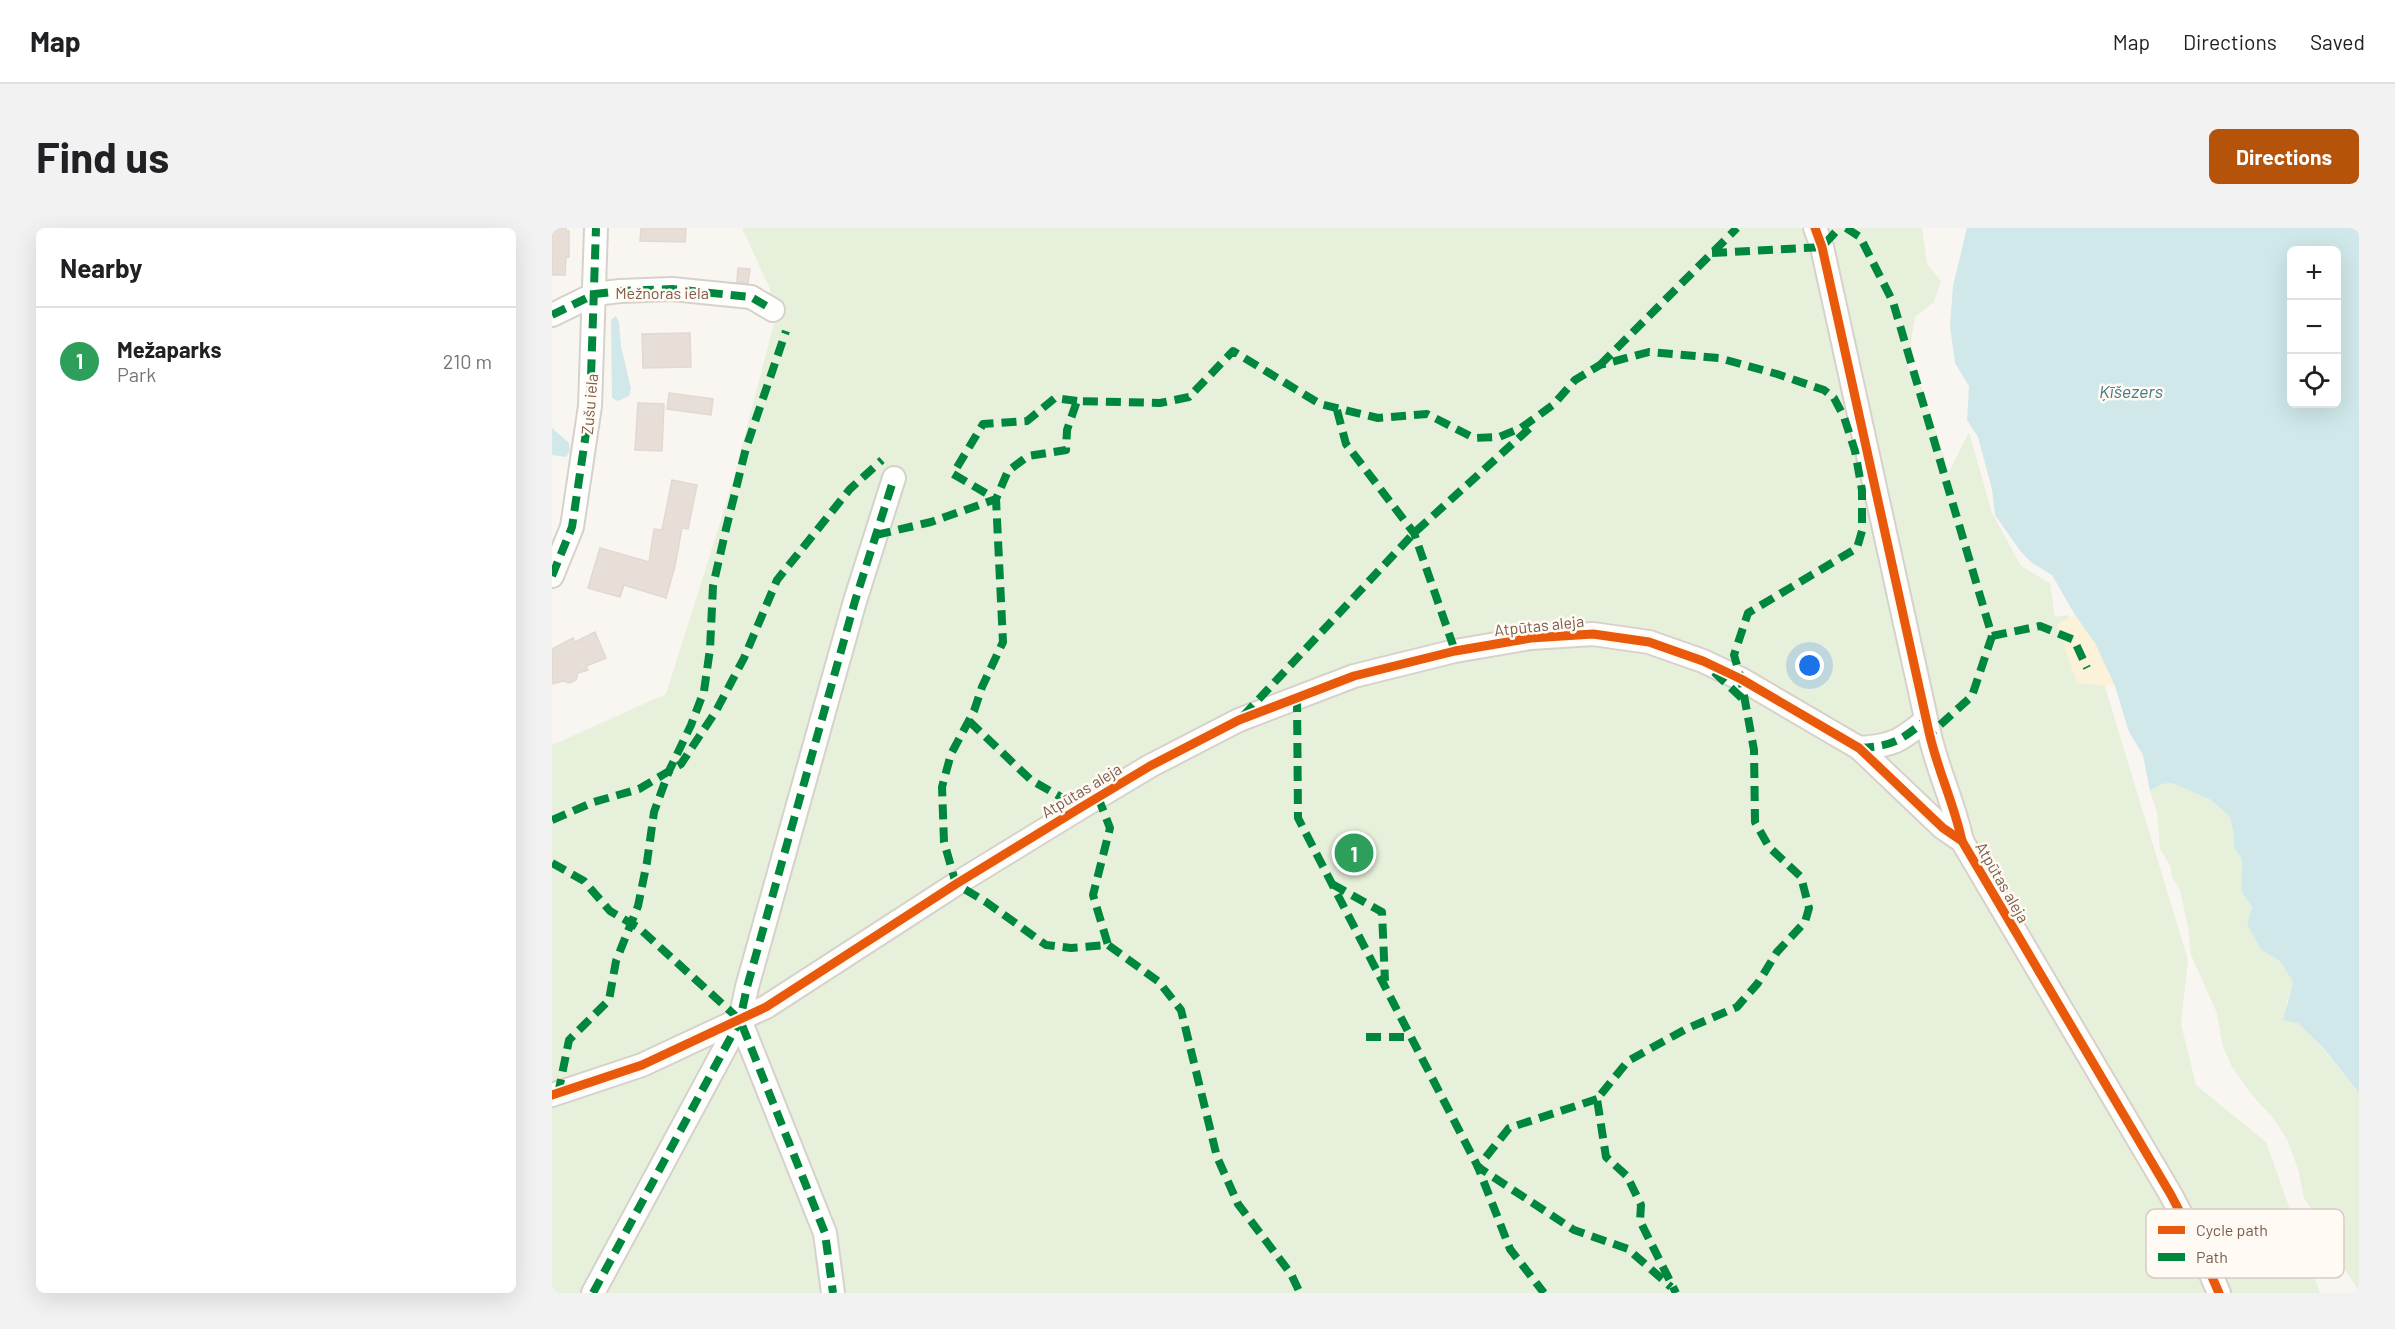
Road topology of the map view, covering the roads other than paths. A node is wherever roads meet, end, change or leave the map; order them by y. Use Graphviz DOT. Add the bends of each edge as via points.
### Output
graph roads {
  1 [pos="597,228"];
  2 [pos="1815,228"];
  3 [pos="595,294"];
  4 [pos="773,310"];
  5 [pos="552,315"];
  6 [pos="894,478"];
  7 [pos="552,576"];
  8 [pos="1926,720"];
  9 [pos="1859,748"];
  10 [pos="1962,841"];
  11 [pos="741,1020"];
  12 [pos="552,1095"];
  13 [pos="2178,1209"];
  14 [pos="2212,1278"];
  15 [pos="593,1293"];
  16 [pos="833,1293"];
  17 [pos="2218,1293"];
  1 -- 3 [label="street, Zušu iela"];
  2 -- 8 [label="street" via="1857,400"];
  3 -- 4 [label="street, Mežnoras iela" via="700,290 751,297"];
  3 -- 5 [label="street, Mežnoras iela"];
  3 -- 7 [label="street, Zušu iela" via="590,406 580,483 572,527"];
  6 -- 11 [label="street" via="852,612"];
  8 -- 9 [label="street" via="1901,741"];
  8 -- 10 [label="street"];
  9 -- 10 [label="street, Atpūtas aleja" via="1943,828"];
  9 -- 11 [label="street, Atpūtas aleja" via="1741,679 1649,642 1593,634 1531,638 1455,651 1354,676 1239,720 1169,756"];
  10 -- 13 [label="street, Atpūtas aleja"];
  11 -- 12 [label="street, Atpūtas aleja" via="642,1065"];
  11 -- 15 [label="street"];
  11 -- 16 [label="street" via="825,1233"];
  14 -- 17 [label="street, Atpūtas aleja"];
}
